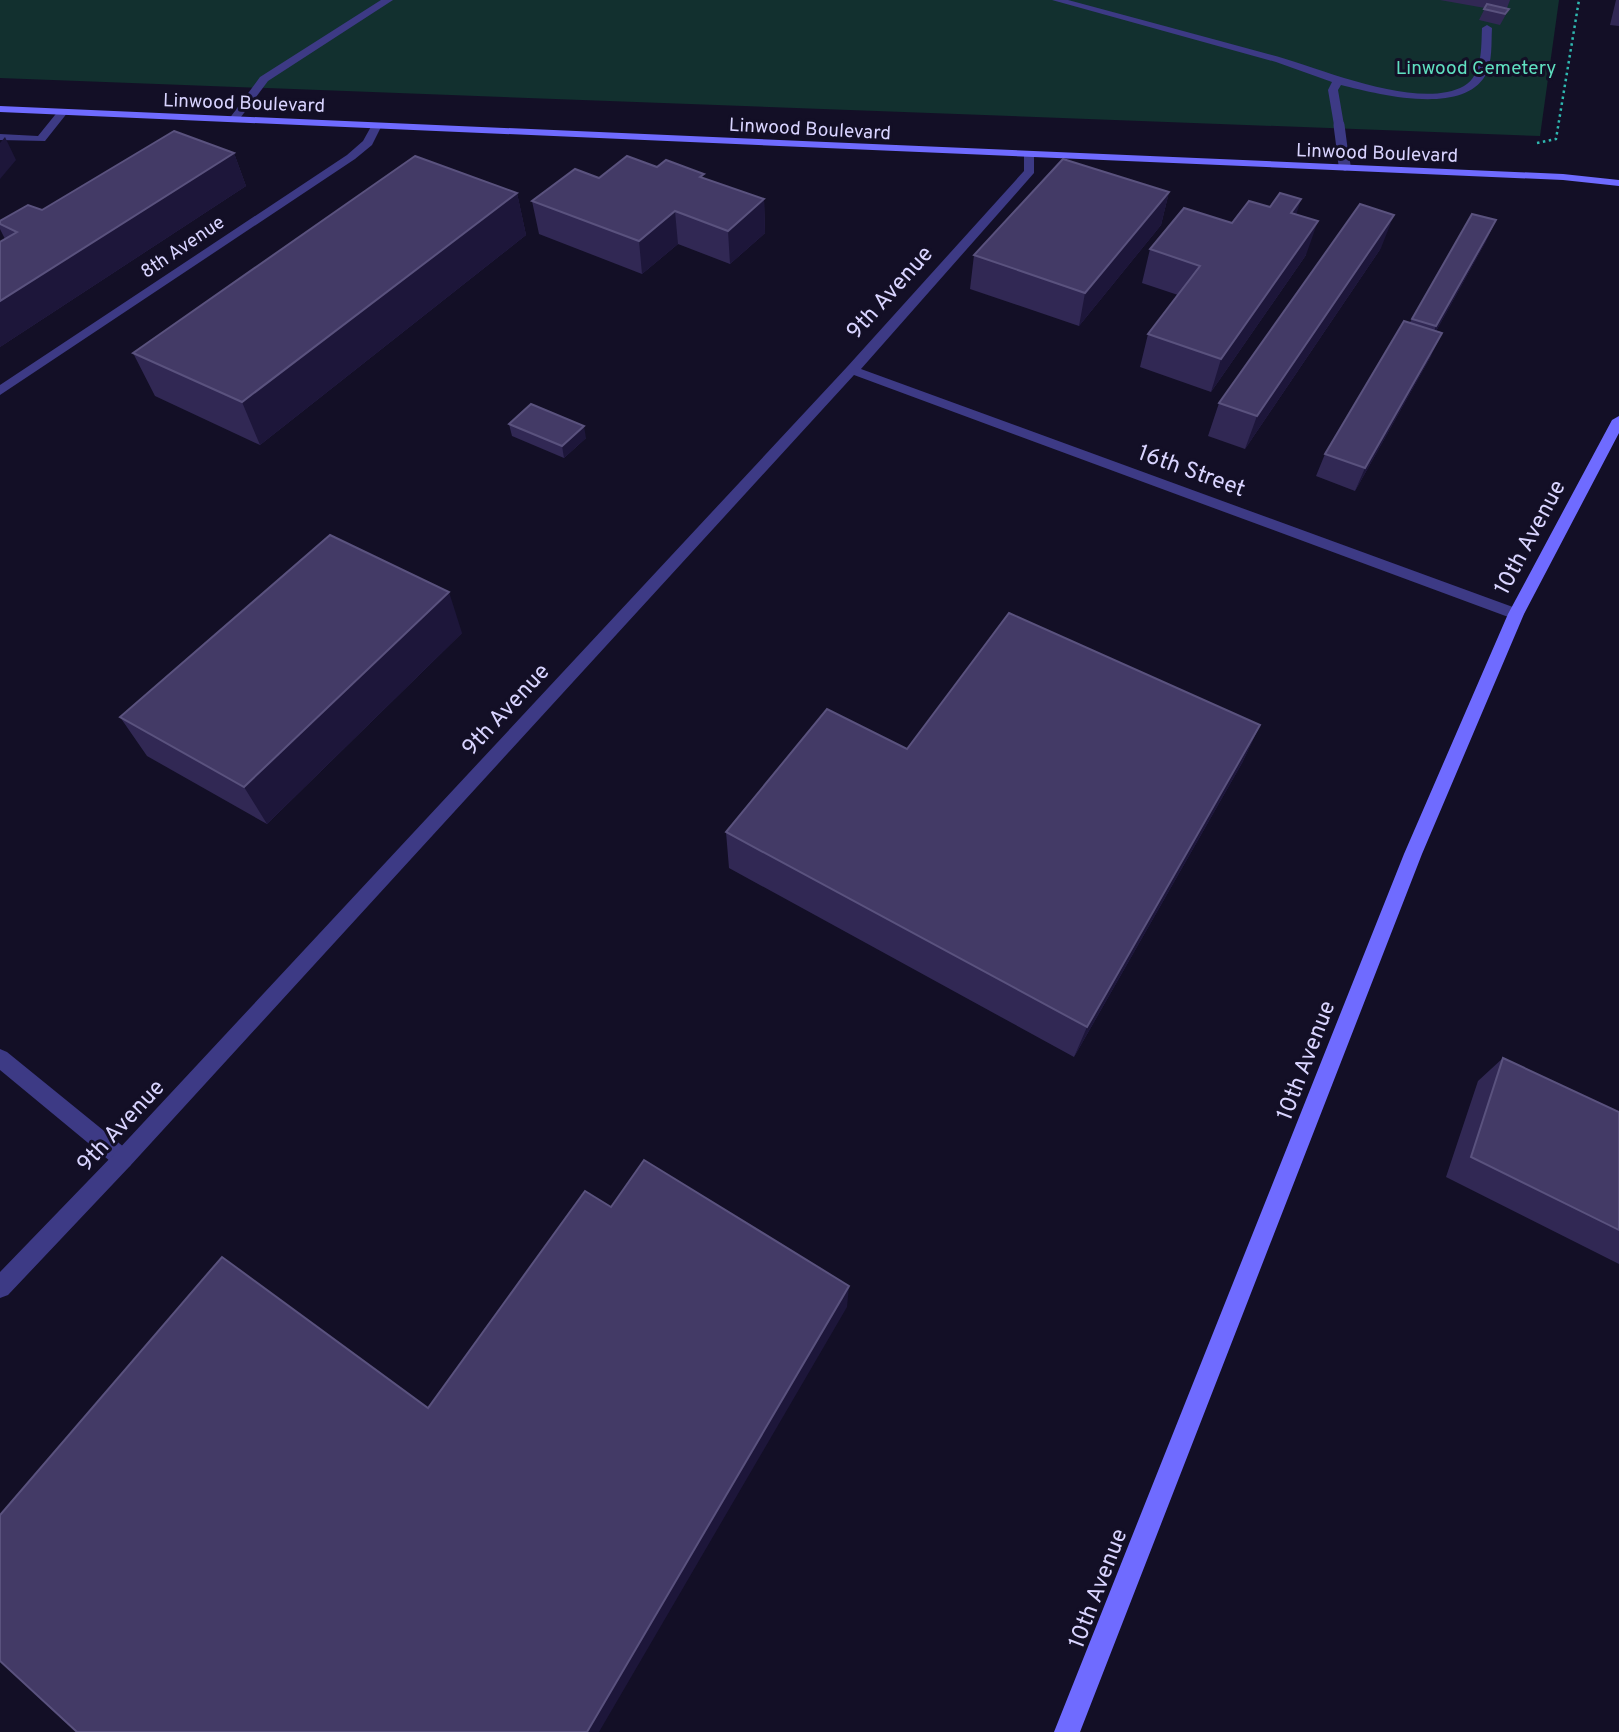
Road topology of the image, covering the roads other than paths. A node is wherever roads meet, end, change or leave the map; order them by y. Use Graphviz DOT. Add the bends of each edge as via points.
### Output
graph roads {
  1 [pos="388,0"];
  2 [pos="1057,0"];
  3 [pos="1487,28"];
  4 [pos="1338,81"];
  5 [pos="0,109"];
  6 [pos="63,112"];
  7 [pos="234,119"];
  8 [pos="377,125"];
  9 [pos="0,137"];
  10 [pos="1028,155"];
  11 [pos="1345,168"];
  12 [pos="1619,183"];
  13 [pos="852,370"];
  14 [pos="0,391"];
  15 [pos="1619,420"];
  16 [pos="1516,614"];
  17 [pos="0,1058"];
  18 [pos="123,1159"];
  19 [pos="0,1287"];
  20 [pos="1067,1732"];
  1 -- 7 [label="street" via="264,79"];
  2 -- 4 [label="street" via="1280,60"];
  3 -- 4 [label="street" via="1479,78 1457,95 1419,96"];
  4 -- 11 [label="street, bridge" via="1333,90"];
  5 -- 6 [label="street, Linwood Boulevard"];
  6 -- 7 [label="street, Linwood Boulevard"];
  6 -- 9 [label="street" via="41,139"];
  7 -- 8 [label="street, Linwood Boulevard"];
  8 -- 10 [label="street, Linwood Boulevard"];
  8 -- 14 [label="street, 8th Avenue" via="368,143 351,157"];
  10 -- 11 [label="street, Linwood Boulevard"];
  10 -- 13 [label="street, 9th Avenue" via="1030,171"];
  11 -- 12 [label="street, Linwood Boulevard"];
  13 -- 16 [label="street, 16th Street"];
  13 -- 18 [label="street, 9th Avenue"];
  15 -- 16 [label="street, 10th Avenue"];
  16 -- 20 [label="street, 10th Avenue" via="1413,854"];
  17 -- 18 [label="street"];
  18 -- 19 [label="street, 9th Avenue"];
}
